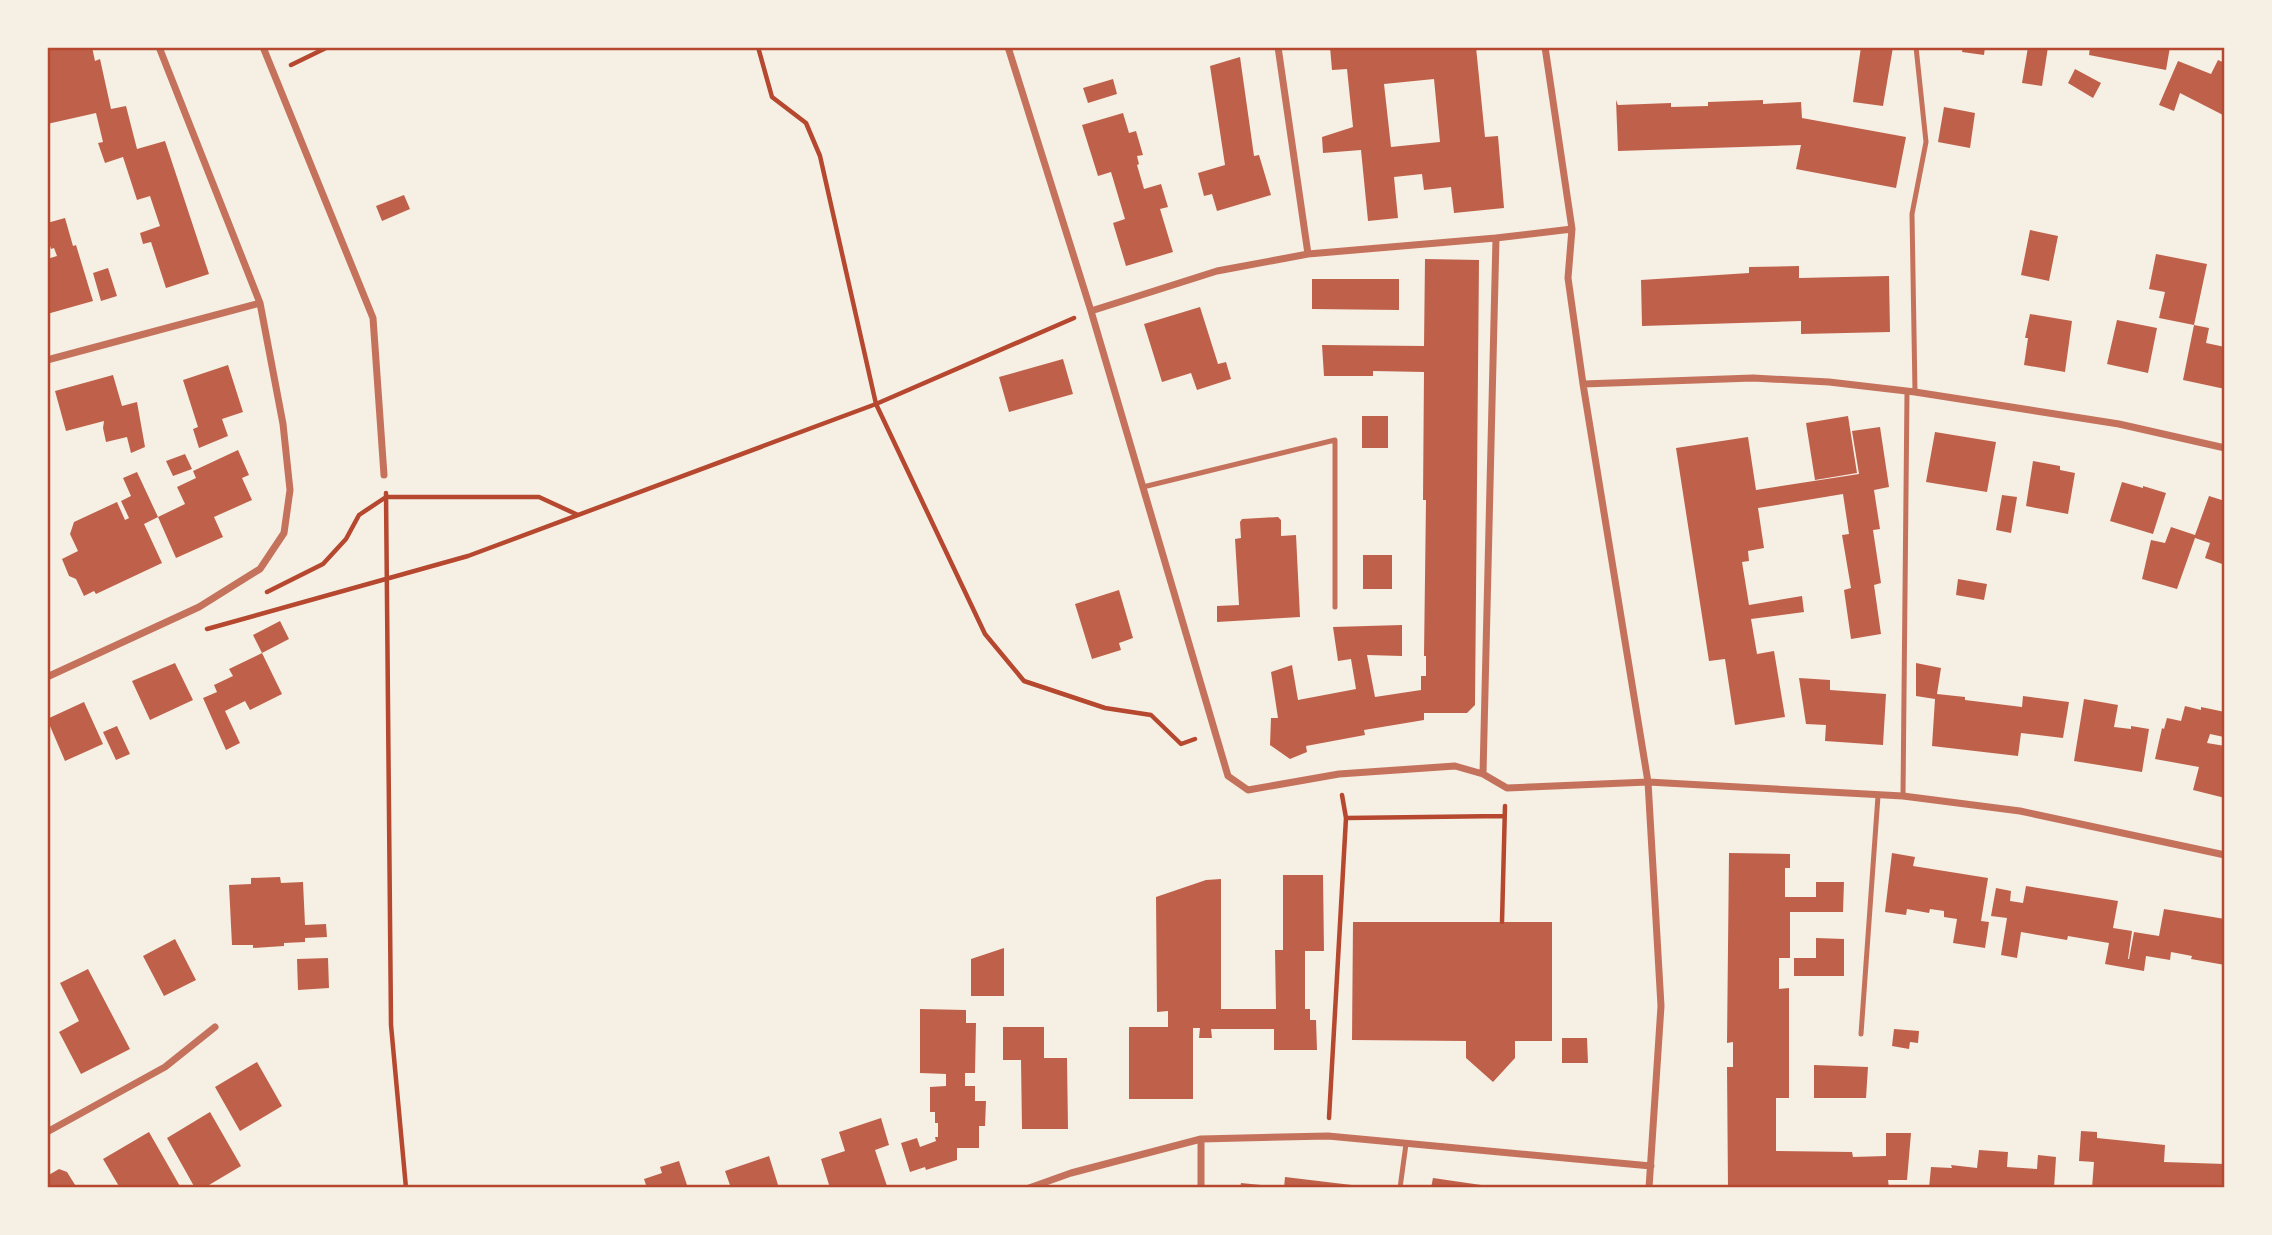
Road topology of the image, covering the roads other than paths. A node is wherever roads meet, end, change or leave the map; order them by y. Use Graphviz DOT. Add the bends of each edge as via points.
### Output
graph roads {
  1 [pos="159,47"];
  2 [pos="263,47"];
  3 [pos="1008,47"];
  4 [pos="1278,47"];
  5 [pos="1545,47"];
  6 [pos="1916,47"];
  7 [pos="1572,229"];
  8 [pos="1496,238"];
  9 [pos="1308,254"];
  10 [pos="260,303"];
  11 [pos="1091,311"];
  12 [pos="47,360"];
  13 [pos="1583,384"];
  14 [pos="1911,392"];
  15 [pos="2225,448"];
  16 [pos="384,475"];
  17 [pos="1143,487"];
  18 [pos="1335,607"];
  19 [pos="47,677"];
  20 [pos="1483,774"];
  21 [pos="1648,782"];
  22 [pos="1878,796"];
  23 [pos="1903,796"];
  24 [pos="2225,855"];
  25 [pos="215,1027"];
  26 [pos="1861,1034"];
  27 [pos="47,1132"];
  28 [pos="1201,1139"];
  29 [pos="1406,1144"];
  30 [pos="1651,1166"];
  31 [pos="1029,1188"];
  32 [pos="1201,1188"];
  33 [pos="1400,1188"];
  34 [pos="1649,1188"];
  1 -- 10 [label="street"];
  2 -- 16 [label="street" via="373,318"];
  3 -- 11 [label="street"];
  4 -- 9 [label="street"];
  5 -- 7 [label="street"];
  6 -- 14 [label="lane" via="1926,142 1912,214"];
  7 -- 8 [label="street"];
  7 -- 13 [label="street" via="1568,278"];
  8 -- 9 [label="street"];
  8 -- 20 [label="street"];
  9 -- 11 [label="street" via="1217,271"];
  10 -- 12 [label="street"];
  10 -- 19 [label="street" via="283,424 290,490 284,533 260,569 199,607"];
  11 -- 17 [label="street"];
  13 -- 14 [label="street" via="1753,378"];
  13 -- 21 [label="street"];
  14 -- 15 [label="street" via="2119,424"];
  14 -- 23 [label="lane"];
  17 -- 18 [label="lane" via="1335,440"];
  17 -- 20 [label="street" via="1228,776 1248,790 1339,774 1455,766"];
  20 -- 21 [label="street" via="1507,788"];
  21 -- 22 [label="street"];
  21 -- 30 [label="street" via="1661,1006"];
  22 -- 23 [label="street"];
  22 -- 26 [label="lane"];
  23 -- 24 [label="street" via="2020,811"];
  25 -- 27 [label="street" via="164,1067"];
  28 -- 29 [label="street" via="1328,1136"];
  28 -- 31 [label="street"];
  28 -- 32 [label="street"];
  29 -- 30 [label="street"];
  29 -- 33 [label="lane"];
  30 -- 34 [label="street"];
}
